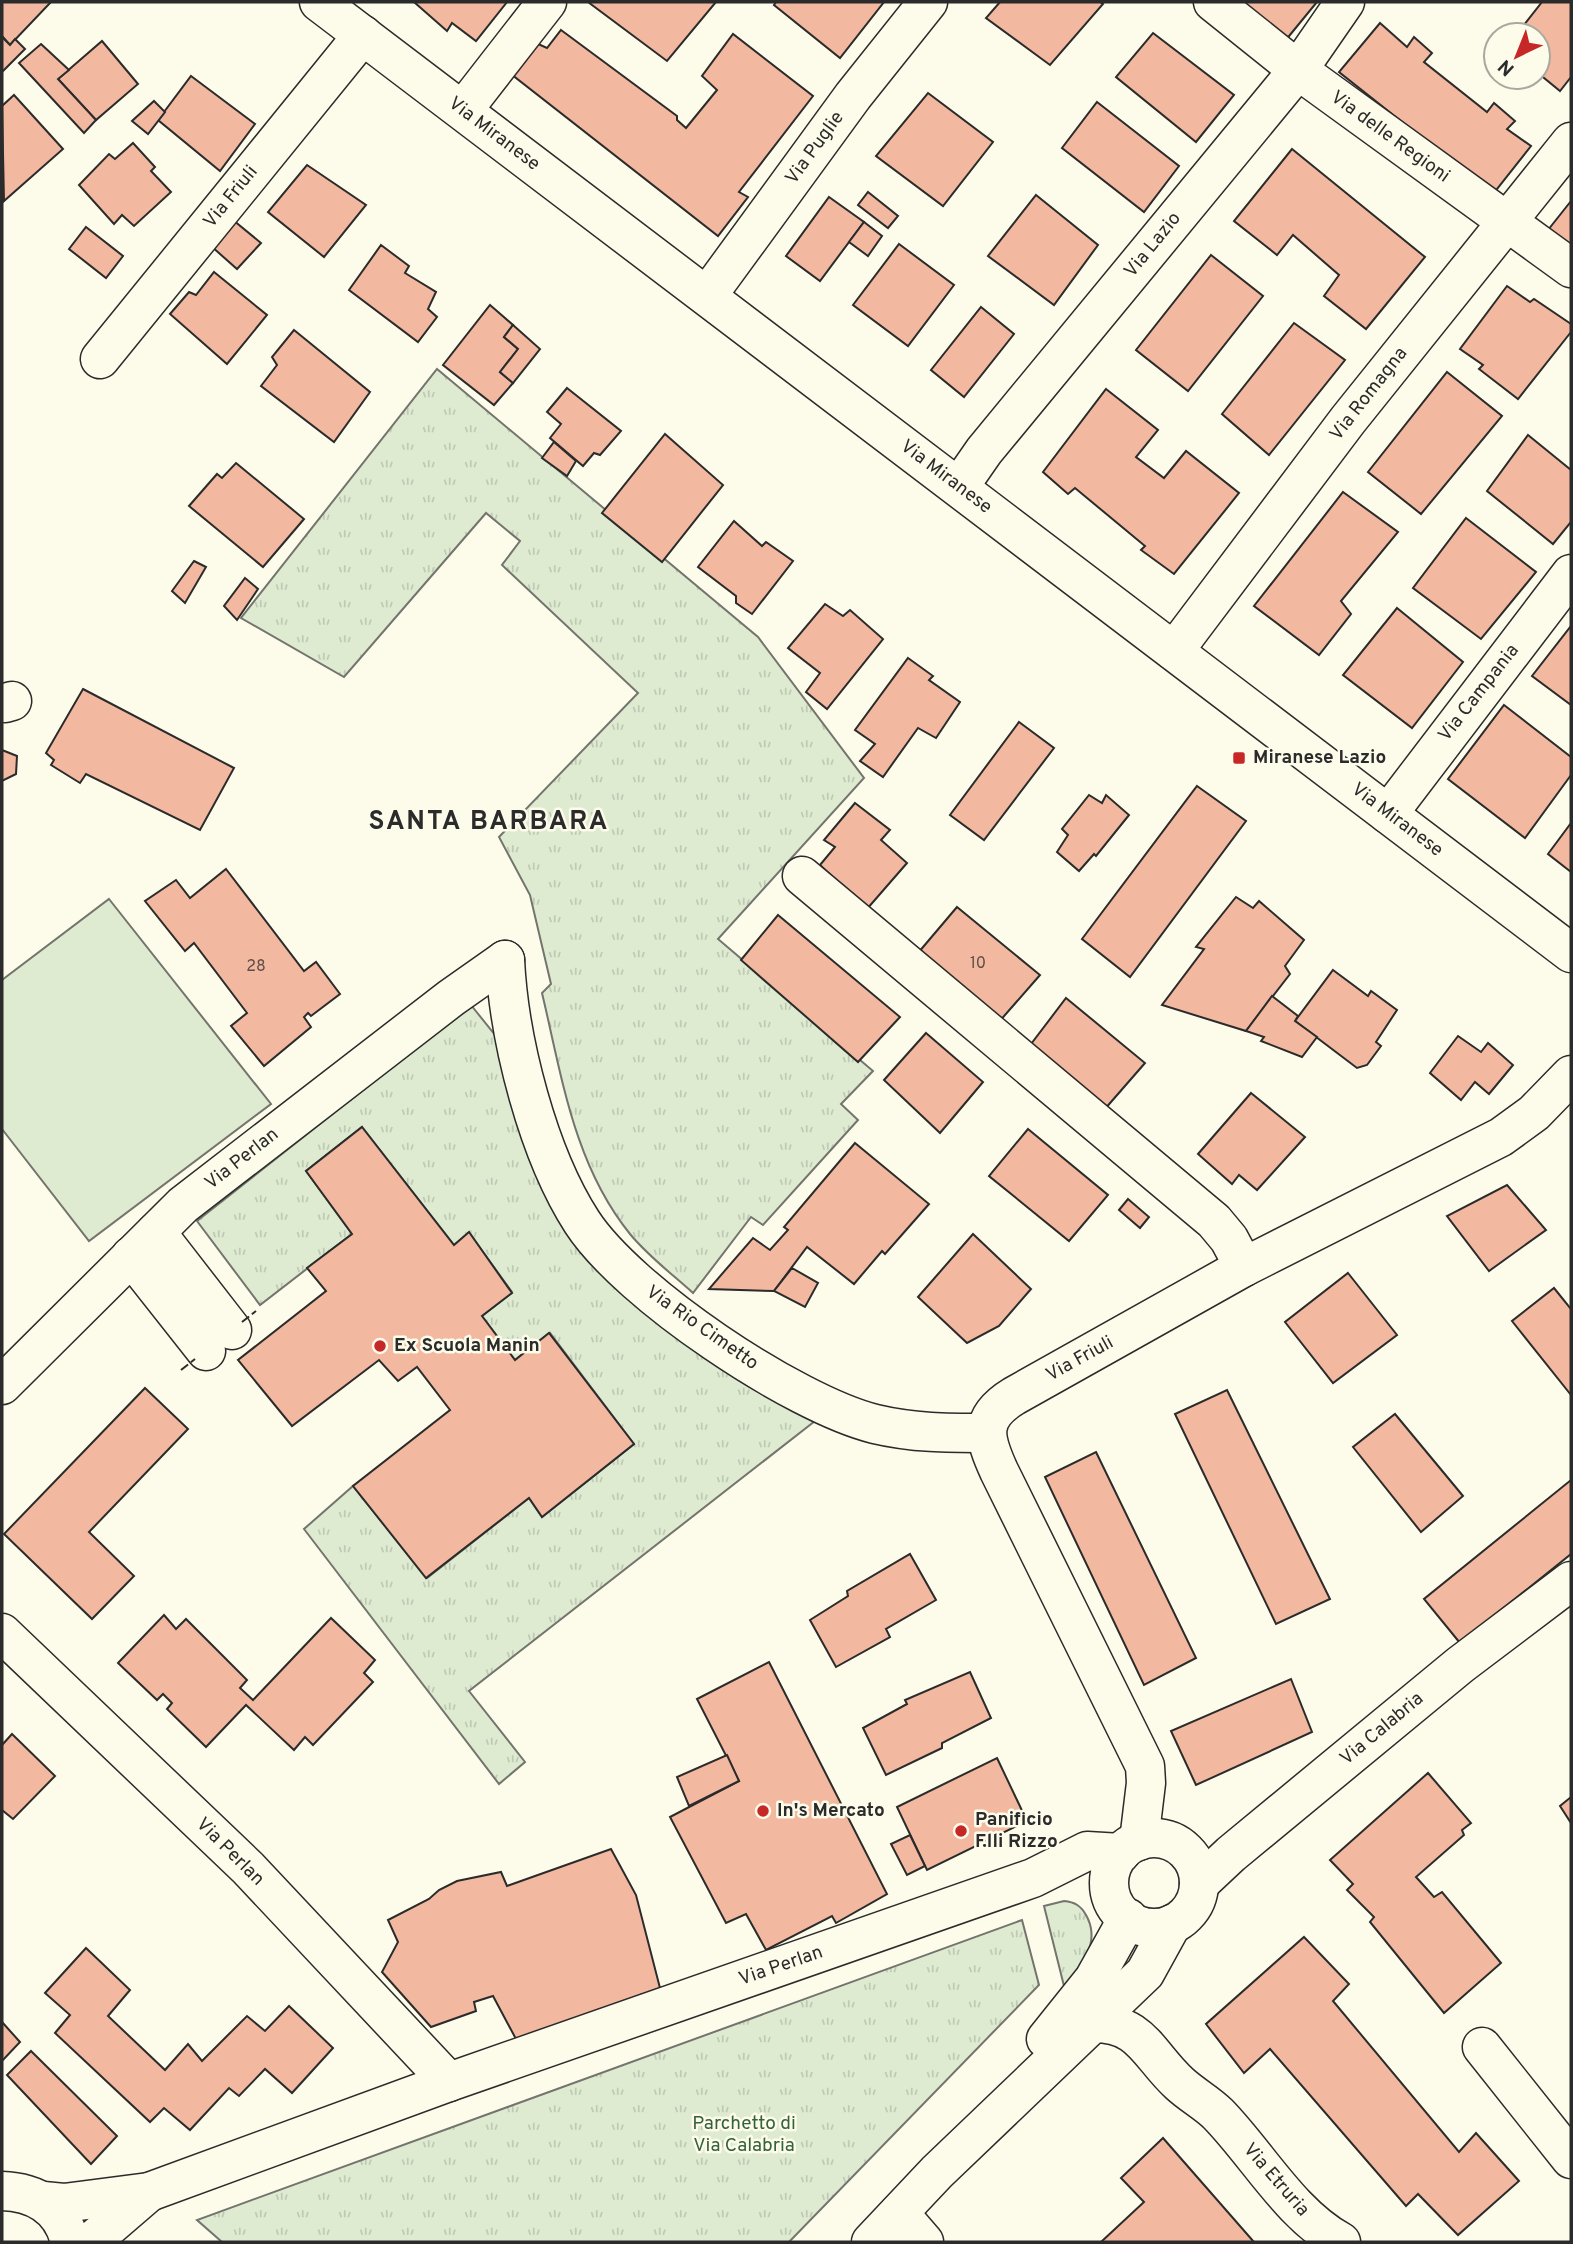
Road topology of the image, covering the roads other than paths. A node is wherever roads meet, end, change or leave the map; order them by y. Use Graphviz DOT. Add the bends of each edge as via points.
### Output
graph roads {
  1 [pos="319,2"];
  2 [pos="547,2"];
  3 [pos="928,2"];
  4 [pos="1213,2"];
  5 [pos="1345,2"];
  6 [pos="363,35"];
  7 [pos="1298,69"];
  8 [pos="463,110"];
  9 [pos="1571,142"];
  10 [pos="1506,221"];
  11 [pos="1571,268"];
  12 [pos="707,296"];
  13 [pos="100,359"];
  14 [pos="959,487"];
  15 [pos="1571,574"];
  16 [pos="1174,651"];
  17 [pos="1388,814"];
  18 [pos="802,876"];
  19 [pos="1571,953"];
  20 [pos="505,960"];
  21 [pos="1571,1074"];
  22 [pos="144,1244"];
  23 [pos="1244,1267"];
  24 [pos="219,1340"];
  25 [pos="2,1385"];
  26 [pos="986,1433"];
  27 [pos="1571,1581"];
  28 [pos="2,1633"];
  29 [pos="1130,1847"];
  30 [pos="1033,1878"];
  31 [pos="1199,1884"];
  32 [pos="1120,1908"];
  33 [pos="1172,1924"];
  34 [pos="1146,1973"];
  35 [pos="1092,2023"];
  36 [pos="1482,2046"];
  37 [pos="449,2082"];
  38 [pos="1217,2112"];
  39 [pos="954,2156"];
  40 [pos="1571,2159"];
  41 [pos="14,2192"];
  42 [pos="149,2192"];
  43 [pos="899,2213"];
  44 [pos="69,2242"];
  45 [pos="91,2242"];
  46 [pos="871,2242"];
  47 [pos="924,2242"];
  48 [pos="1341,2242"];
  1 -- 6 [label="street, Via Miranese"];
  2 -- 8 [label="street"];
  3 -- 12 [label="street, Via Puglie"];
  4 -- 7 [label="street, Via delle Regioni"];
  5 -- 7 [label="street, Via Lazio"];
  6 -- 8 [label="street, Via Miranese"];
  6 -- 13 [label="street, Via Friuli"];
  7 -- 10 [label="street, Via delle Regioni"];
  7 -- 14 [label="street, Via Lazio"];
  8 -- 12 [label="street, Via Miranese"];
  9 -- 10 [label="street, Via Romagna"];
  10 -- 11 [label="street, Via delle Regioni"];
  10 -- 16 [label="street, Via Romagna"];
  12 -- 14 [label="street, Via Miranese"];
  14 -- 16 [label="street, Via Miranese"];
  15 -- 17 [label="street, Via Campania"];
  16 -- 17 [label="street, Via Miranese"];
  17 -- 19 [label="street, Via Miranese"];
  18 -- 23 [label="street" via="1214,1221 1230,1239"];
  20 -- 22 [label="street, Via Perlan" via="183,1205"];
  20 -- 26 [label="street, Via Rio Cimetto" via="507,995 548,1155 581,1221 626,1272 664,1305 734,1352 838,1412 926,1433"];
  21 -- 23 [label="street, Via Friuli" via="1534,1113 1500,1137"];
  22 -- 24 [label="street"];
  22 -- 25 [label="street, Via Perlan"];
  23 -- 26 [label="street, Via Friuli" via="998,1405"];
  26 -- 29 [label="street" via="999,1471 1145,1766 1146,1783"];
  27 -- 31 [label="street, Via Calabria" via="1460,1665"];
  28 -- 37 [label="street, Via Perlan" via="248,1868"];
  29 -- 30 [label="street, Via Perlan" via="1087,1851"];
  29 -- 31 [label="street" via="1157,1839 1184,1850 1195,1866"];
  29 -- 32 [label="street, Via Calabria" via="1110,1871"];
  30 -- 32 [label="street"];
  30 -- 37 [label="street, Via Perlan"];
  31 -- 33 [label="street, Via Calabria" via="1189,1912"];
  32 -- 33 [label="street" via="1153,1928"];
  32 -- 39 [label="street, Via Calabria" via="1094,1979"];
  33 -- 34 [label="street, Via Calabria"];
  34 -- 35 [label="street, Via Calabria"];
  34 -- 38 [label="street, Via Etruria" via="1151,2013"];
  35 -- 38 [label="street, Via Etruria" via="1118,2024 1132,2031 1179,2084"];
  35 -- 39 [label="street, Via Calabria"];
  36 -- 40 [label="street"];
  37 -- 42 [label="street, Via Perlan"];
  38 -- 48 [label="street, Via Etruria" via="1304,2213"];
  39 -- 43 [label="street, Via Calabria"];
  41 -- 42 [label="street, Via Perlan" via="64,2203"];
  41 -- 44 [label="street, Via Perlan" via="61,2219"];
  42 -- 45 [label="street, Via Perlan"];
  43 -- 46 [label="street, Via Calabria"];
  43 -- 47 [label="street"];
}
